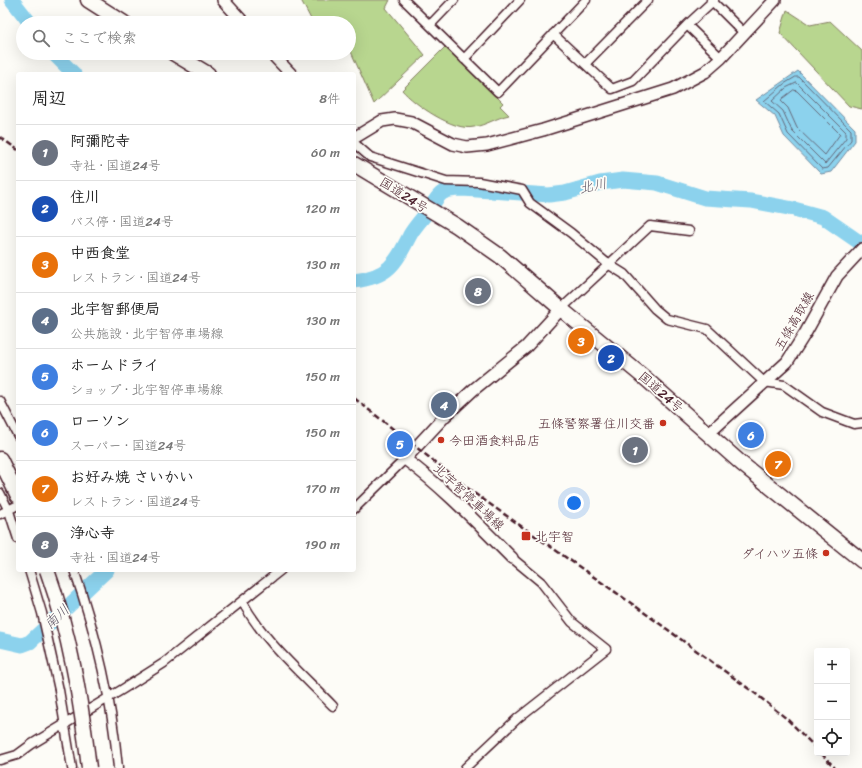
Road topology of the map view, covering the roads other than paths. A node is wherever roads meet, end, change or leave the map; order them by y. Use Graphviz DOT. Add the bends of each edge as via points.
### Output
graph roads {
  1 [pos="88,0"];
  2 [pos="223,0"];
  3 [pos="404,0"];
  4 [pos="454,0"];
  5 [pos="520,0"];
  6 [pos="586,0"];
  7 [pos="648,0"];
  8 [pos="712,0"];
  9 [pos="775,0"];
  10 [pos="113,16"];
  11 [pos="238,16"];
  12 [pos="430,25"];
  13 [pos="687,25"];
  14 [pos="744,33"];
  15 [pos="553,34"];
  16 [pos="464,58"];
  17 [pos="721,58"];
  18 [pos="185,60"];
  19 [pos="278,60"];
  20 [pos="585,64"];
  21 [pos="205,72"];
  22 [pos="289,72"];
  23 [pos="356,137"];
  24 [pos="356,145"];
  25 [pos="356,165"];
  26 [pos="689,231"];
  27 [pos="860,251"];
  28 [pos="608,264"];
  29 [pos="560,309"];
  30 [pos="764,382"];
  31 [pos="0,401"];
  32 [pos="862,424"];
  33 [pos="16,432"];
  34 [pos="708,434"];
  35 [pos="0,459"];
  36 [pos="404,459"];
  37 [pos="16,492"];
  38 [pos="0,493"];
  39 [pos="16,506"];
  40 [pos="356,507"];
  41 [pos="9,511"];
  42 [pos="0,514"];
  43 [pos="16,533"];
  44 [pos="512,558"];
  45 [pos="862,561"];
  46 [pos="30,572"];
  47 [pos="48,572"];
  48 [pos="75,572"];
  49 [pos="279,572"];
  50 [pos="242,601"];
  51 [pos="108,698"];
  52 [pos="333,706"];
  53 [pos="64,725"];
  54 [pos="0,760"];
  55 [pos="72,768"];
  56 [pos="89,768"];
  57 [pos="118,768"];
  58 [pos="465,768"];
  1 -- 10 [label="highway"];
  2 -- 11 [label="main road"];
  3 -- 12 [label="street"];
  4 -- 12 [label="street"];
  5 -- 16 [label="street"];
  6 -- 15 [label="street"];
  7 -- 20 [label="street"];
  8 -- 13 [label="street"];
  8 -- 14 [label="street"];
  9 -- 14 [label="main road"];
  12 -- 16 [label="street"];
  13 -- 17 [label="street"];
  13 -- 20 [label="street" via="633,81 612,89"];
  14 -- 17 [label="main road"];
  15 -- 16 [label="street" via="498,92"];
  15 -- 20 [label="street"];
  17 -- 23 [label="main road" via="705,72 673,89 487,145 467,147 453,144 411,122 395,119 382,121"];
  18 -- 21 [label="highway"];
  19 -- 22 [label="main road"];
  24 -- 28 [label="street" via="370,157 446,181 479,182 522,190 530,203 571,232"];
  25 -- 29 [label="highway, 国道24号" via="488,247"];
  26 -- 28 [label="street" via="650,226"];
  27 -- 30 [label="main road, 五條高取線" via="848,262 828,290 787,362"];
  28 -- 29 [label="street"];
  28 -- 30 [label="street" via="624,274 667,319 707,329"];
  29 -- 34 [label="highway, 国道24号" via="646,379"];
  29 -- 36 [label="main road" via="526,347 473,390"];
  30 -- 32 [label="street" via="784,385 822,412 854,424"];
  30 -- 34 [label="main road, 五條高取線"];
  31 -- 33 [label="street"];
  34 -- 45 [label="highway, 国道24号"];
  35 -- 37 [label="highway"];
  36 -- 40 [label="street"];
  36 -- 44 [label="main road, 北宇智停車場線" via="457,501"];
  38 -- 41 [label="street"];
  39 -- 41 [label="street"];
  41 -- 42 [label="street"];
  41 -- 43 [label="street"];
  44 -- 58 [label="street" via="541,582 572,622 606,650 518,718"];
  46 -- 53 [label="street" via="42,613 63,707"];
  47 -- 56 [label="highway, bridge" via="67,638 78,689"];
  48 -- 51 [label="street" via="87,608"];
  49 -- 50 [label="street"];
  50 -- 51 [label="street" via="164,663"];
  50 -- 52 [label="street" via="253,622"];
  51 -- 53 [label="street"];
  51 -- 57 [label="street"];
  53 -- 54 [label="street" via="17,755"];
  53 -- 55 [label="street"];
}
